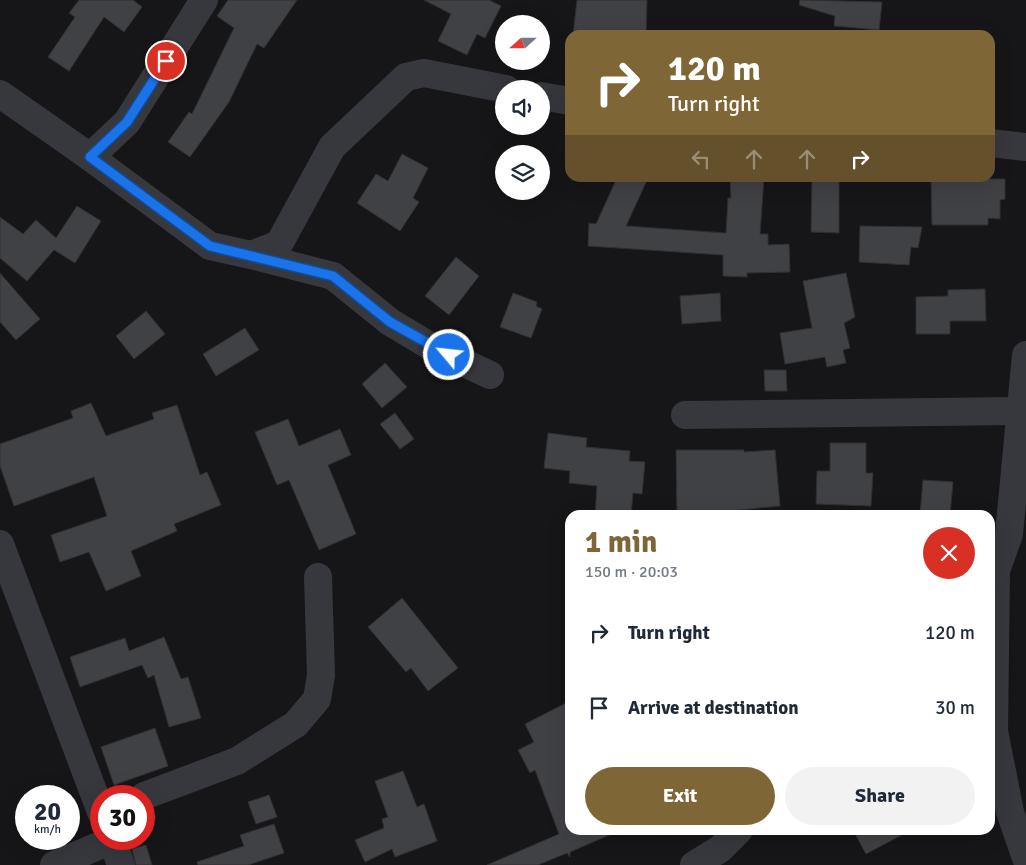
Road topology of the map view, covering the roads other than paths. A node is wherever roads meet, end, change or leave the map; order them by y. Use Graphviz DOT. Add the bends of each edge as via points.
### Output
graph roads {
  1 [pos="204,0"];
  2 [pos="495,87"];
  3 [pos="0,94"];
  4 [pos="550,98"];
  5 [pos="565,100"];
  6 [pos="995,144"];
  7 [pos="1026,147"];
  8 [pos="90,157"];
  9 [pos="251,255"];
  10 [pos="1026,355"];
  11 [pos="490,375"];
  12 [pos="1020,411"];
  13 [pos="685,415"];
  14 [pos="0,544"];
  15 [pos="995,570"];
  16 [pos="318,577"];
  17 [pos="995,737"];
  18 [pos="91,785"];
  19 [pos="155,792"];
  20 [pos="733,835"];
  21 [pos="108,850"];
  22 [pos="1026,858"];
  23 [pos="54,865"];
  24 [pos="694,865"];
  1 -- 8 [label="street" via="127,122"];
  2 -- 9 [label="street" via="424,73 406,77 332,147 280,244"];
  3 -- 8 [label="street"];
  4 -- 5 [label="street"];
  6 -- 7 [label="street"];
  8 -- 9 [label="street" via="210,246"];
  9 -- 11 [label="street" via="333,276 390,322 435,349"];
  10 -- 12 [label="street"];
  12 -- 13 [label="street"];
  12 -- 15 [label="street" via="1009,534"];
  14 -- 18 [label="street"];
  16 -- 19 [label="street" via="321,675 317,699 296,724 238,761"];
  17 -- 22 [label="street" via="1010,812"];
  20 -- 24 [label="street"];
  21 -- 23 [label="street"];
}
